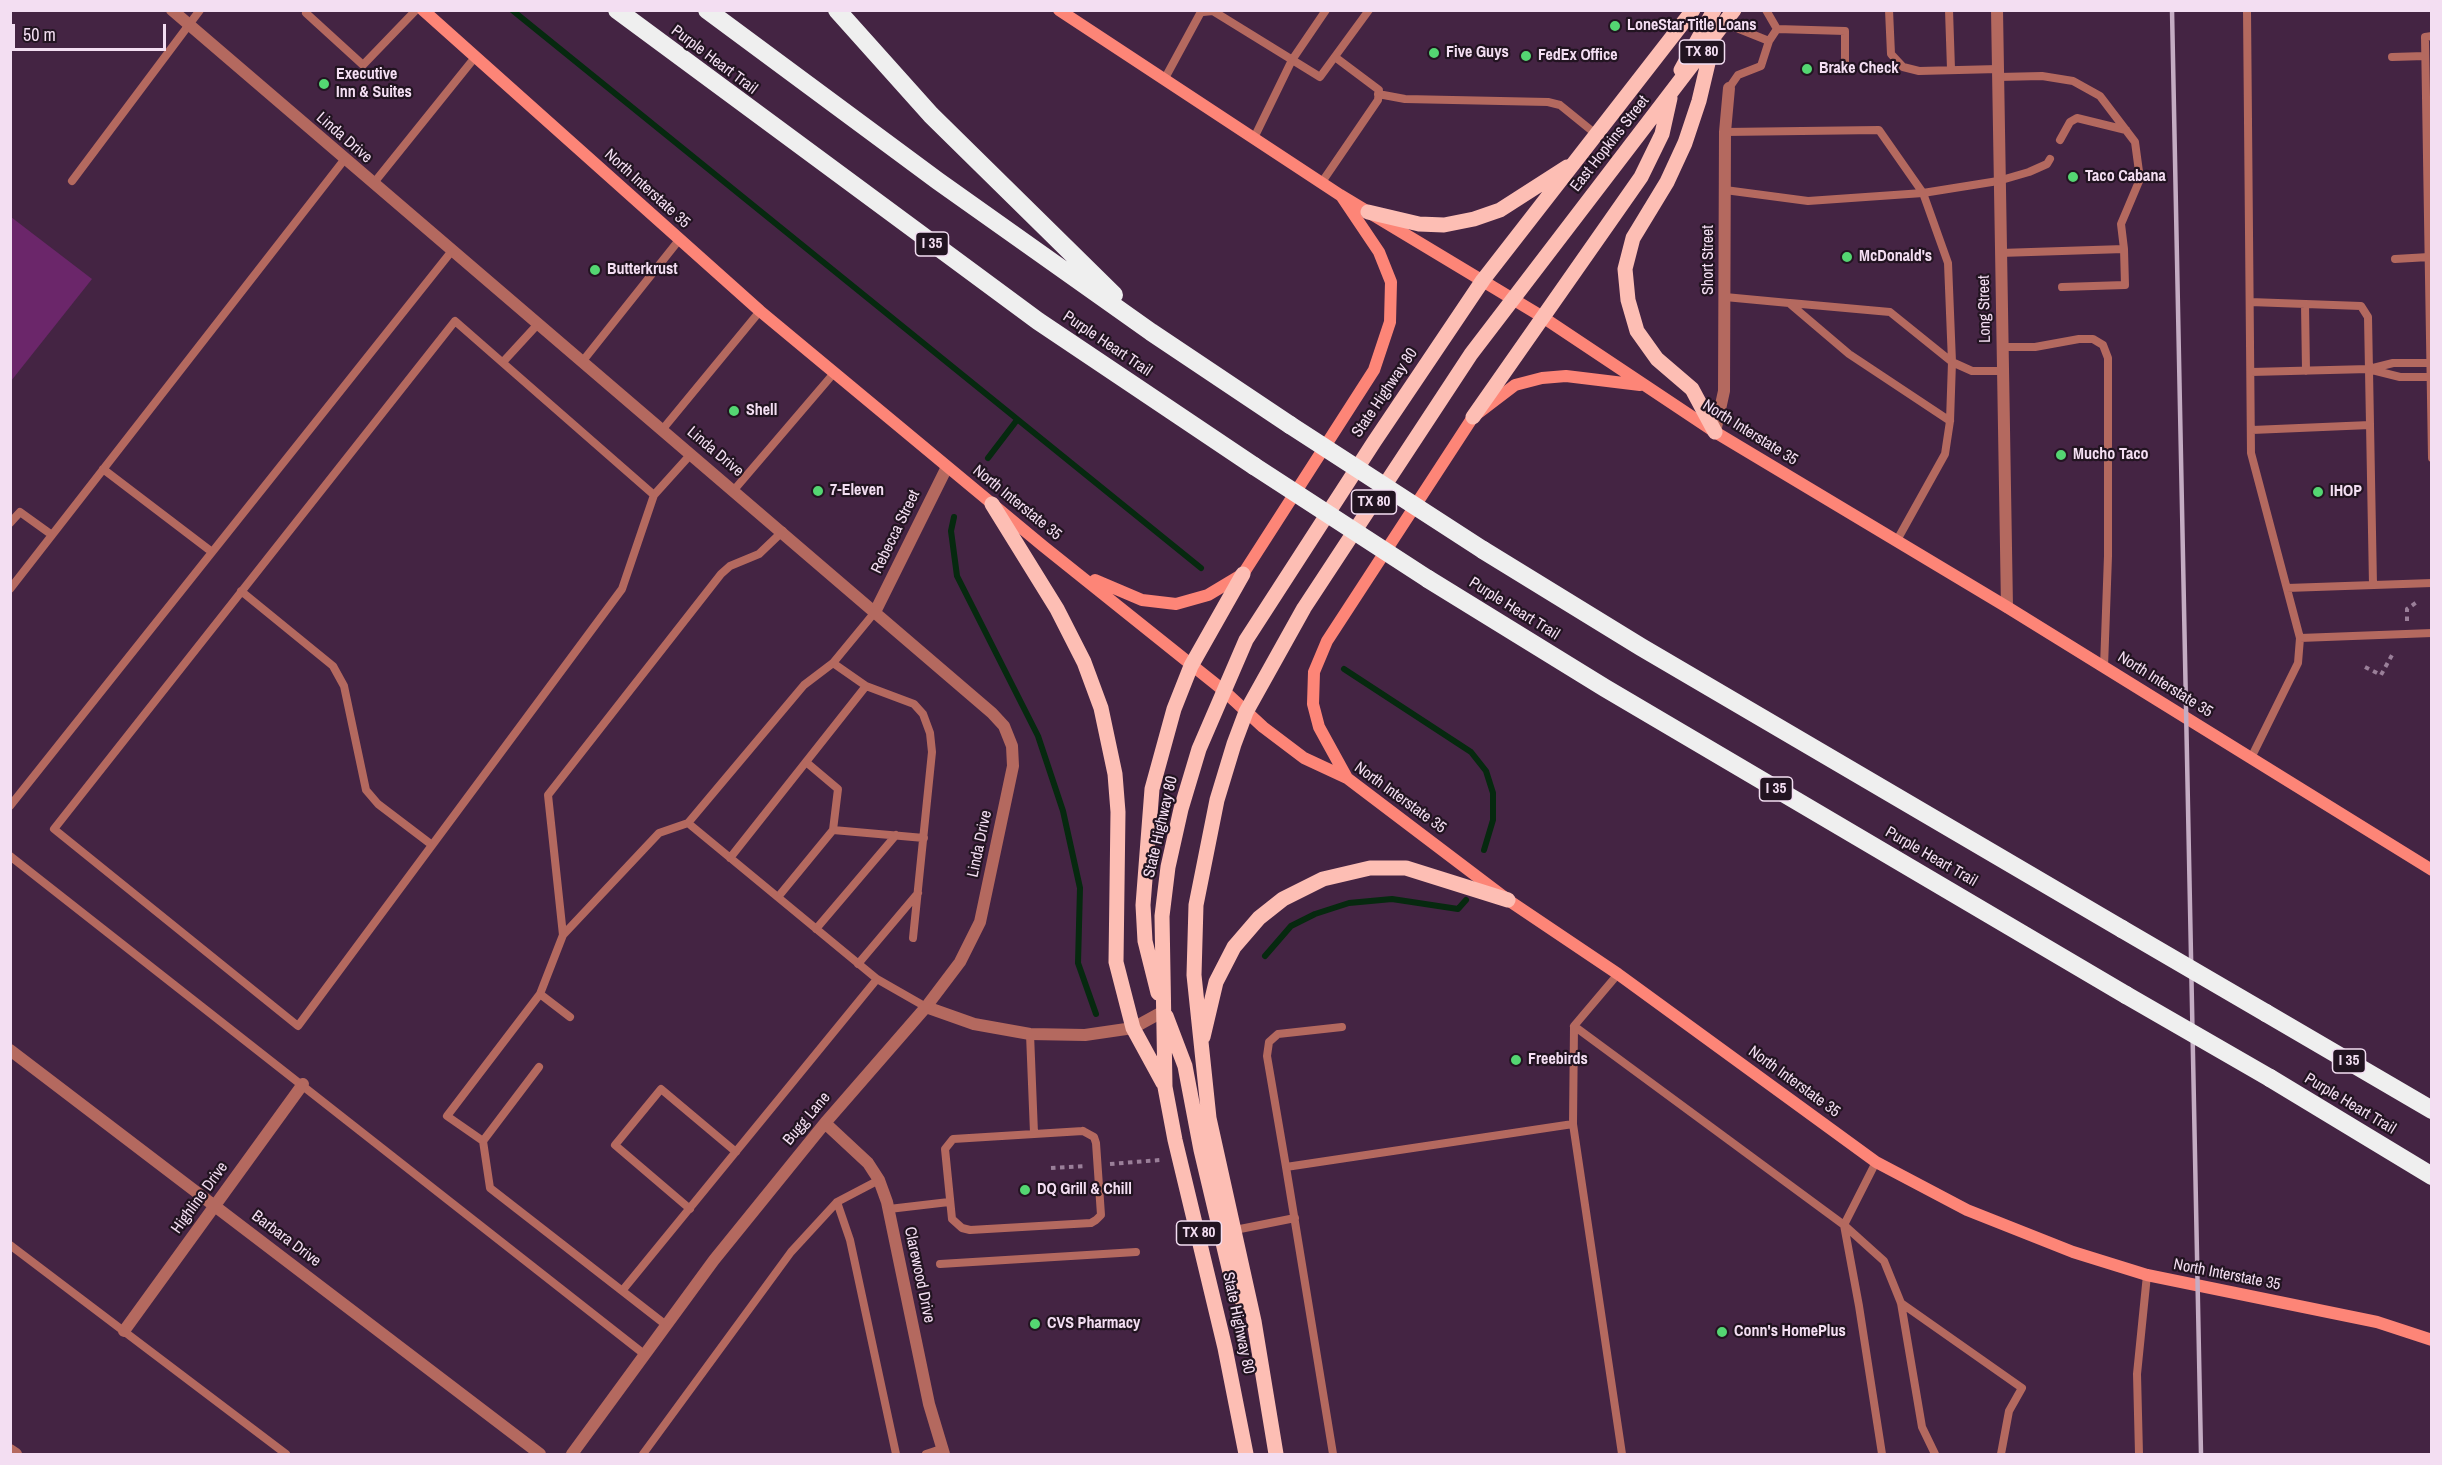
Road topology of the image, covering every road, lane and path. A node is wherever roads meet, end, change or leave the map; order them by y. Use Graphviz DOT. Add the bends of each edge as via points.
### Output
graph roads {
  1 [pos="172,10"];
  2 [pos="200,10"];
  3 [pos="416,10"];
  4 [pos="423,10"];
  5 [pos="617,10"];
  6 [pos="707,10"];
  7 [pos="837,10"];
  8 [pos="1059,10"];
  9 [pos="1326,10"];
  10 [pos="1369,10"];
  11 [pos="1693,10"];
  12 [pos="1714,10"];
  13 [pos="1734,10"];
  14 [pos="1766,10"];
  15 [pos="1888,10"];
  16 [pos="1949,10"];
  17 [pos="1997,10"];
  18 [pos="2247,10"];
  19 [pos="1202,11"];
  20 [pos="306,13"];
  21 [pos="1724,23"];
  22 [pos="190,26"];
  23 [pos="1777,29"];
  24 [pos="2432,36"];
  25 [pos="1714,37"];
  26 [pos="1769,41"];
  27 [pos="476,56"];
  28 [pos="2425,56"];
  29 [pos="1335,57"];
  30 [pos="2392,57"];
  31 [pos="1292,60"];
  32 [pos="1951,69"];
  33 [pos="1845,70"];
  34 [pos="1998,73"];
  35 [pos="1164,80"];
  36 [pos="1729,88"];
  37 [pos="1378,94"];
  38 [pos="1671,94"];
  39 [pos="2126,129"];
  40 [pos="1725,132"];
  41 [pos="1597,135"];
  42 [pos="1254,138"];
  43 [pos="2060,140"];
  44 [pos="2050,159"];
  45 [pos="344,160"];
  46 [pos="1577,161"];
  47 [pos="72,180"];
  48 [pos="1998,181"];
  49 [pos="1322,182"];
  50 [pos="373,184"];
  51 [pos="1725,190"];
  52 [pos="1923,193"];
  53 [pos="1340,195"];
  54 [pos="1368,212"];
  55 [pos="679,240"];
  56 [pos="2124,249"];
  57 [pos="451,252"];
  58 [pos="2000,253"];
  59 [pos="2429,257"];
  60 [pos="2395,259"];
  61 [pos="1483,280"];
  62 [pos="2062,287"];
  63 [pos="1725,297"];
  64 [pos="1513,299"];
  65 [pos="2250,302"];
  66 [pos="1789,303"];
  67 [pos="2305,304"];
  68 [pos="760,311"];
  69 [pos="1541,316"];
  70 [pos="537,325"];
  71 [pos="1151,332"];
  72 [pos="2002,347"];
  73 [pos="503,362"];
  74 [pos="582,362"];
  75 [pos="1952,362"];
  76 [pos="2430,363"];
  77 [pos="2369,369"];
  78 [pos="2306,370"];
  79 [pos="2003,371"];
  80 [pos="2251,372"];
  81 [pos="834,373"];
  82 [pos="2430,377"];
  83 [pos="1644,386"];
  84 [pos="1473,417"];
  85 [pos="1950,421"];
  86 [pos="2370,425"];
  87 [pos="662,430"];
  88 [pos="2252,430"];
  89 [pos="1715,432"];
  90 [pos="691,454"];
  91 [pos="2432,458"];
  92 [pos="947,467"];
  93 [pos="103,470"];
  94 [pos="734,490"];
  95 [pos="654,495"];
  96 [pos="992,504"];
  97 [pos="10,523"];
  98 [pos="783,531"];
  99 [pos="52,535"];
  100 [pos="1896,542"];
  101 [pos="212,552"];
  102 [pos="1080,574"];
  103 [pos="1243,574"];
  104 [pos="2432,583"];
  105 [pos="2373,585"];
  106 [pos="2287,588"];
  107 [pos="10,589"];
  108 [pos="242,591"];
  109 [pos="2417,602"];
  110 [pos="2007,607"];
  111 [pos="875,612"];
  112 [pos="2407,625"];
  113 [pos="2432,633"];
  114 [pos="2300,638"];
  115 [pos="2392,655"];
  116 [pos="833,663"];
  117 [pos="1191,666"];
  118 [pos="2104,667"];
  119 [pos="2365,667"];
  120 [pos="2155,674"];
  121 [pos="866,686"];
  122 [pos="1223,690"];
  123 [pos="2210,710"];
  124 [pos="1246,712"];
  125 [pos="2251,758"];
  126 [pos="806,762"];
  127 [pos="1347,778"];
  128 [pos="10,806"];
  129 [pos="688,823"];
  130 [pos="833,830"];
  131 [pos="897,836"];
  132 [pos="924,838"];
  133 [pos="432,845"];
  134 [pos="10,856"];
  135 [pos="730,858"];
  136 [pos="2432,870"];
  137 [pos="919,893"];
  138 [pos="778,897"];
  139 [pos="1508,900"];
  140 [pos="816,929"];
  141 [pos="563,935"];
  142 [pos="913,938"];
  143 [pos="858,964"];
  144 [pos="1618,974"];
  145 [pos="877,979"];
  146 [pos="540,994"];
  147 [pos="926,1007"];
  148 [pos="1164,1011"];
  149 [pos="570,1017"];
  150 [pos="1574,1026"];
  151 [pos="1342,1027"];
  152 [pos="1133,1028"];
  153 [pos="1030,1034"];
  154 [pos="10,1050"];
  155 [pos="1200,1052"];
  156 [pos="539,1067"];
  157 [pos="303,1084"];
  158 [pos="1165,1087"];
  159 [pos="2432,1110"];
  160 [pos="825,1123"];
  161 [pos="1573,1124"];
  162 [pos="1035,1133"];
  163 [pos="483,1141"];
  164 [pos="736,1152"];
  165 [pos="1876,1162"];
  166 [pos="1286,1167"];
  167 [pos="2432,1176"];
  168 [pos="879,1180"];
  169 [pos="837,1202"];
  170 [pos="949,1202"];
  171 [pos="215,1205"];
  172 [pos="690,1209"];
  173 [pos="889,1209"];
  174 [pos="1295,1218"];
  175 [pos="1844,1225"];
  176 [pos="1235,1230"];
  177 [pos="10,1245"];
  178 [pos="1136,1252"];
  179 [pos="940,1264"];
  180 [pos="2147,1275"];
  181 [pos="622,1291"];
  182 [pos="1901,1303"];
  183 [pos="1254,1321"];
  184 [pos="666,1325"];
  185 [pos="124,1331"];
  186 [pos="2432,1340"];
  187 [pos="644,1354"];
  188 [pos="10,1450"];
  189 [pos="942,1452"];
  190 [pos="16,1455"];
  191 [pos="286,1455"];
  192 [pos="540,1455"];
  193 [pos="572,1455"];
  194 [pos="643,1455"];
  195 [pos="896,1455"];
  196 [pos="926,1455"];
  197 [pos="1246,1455"];
  198 [pos="1276,1455"];
  199 [pos="1333,1455"];
  200 [pos="1622,1455"];
  201 [pos="1882,1455"];
  202 [pos="1935,1455"];
  203 [pos="2001,1455"];
  204 [pos="2139,1455"];
  1 -- 22 [label="street, Linda Drive"];
  2 -- 22 [label="lane"];
  3 -- 20 [label="lane" via="363,65"];
  4 -- 27 [label="main road, North Interstate 35"];
  5 -- 167 [label="highway, Purple Heart Trail / I 35, bridge" via="1038,321 1428,579 1614,694"];
  6 -- 71 [label="highway, Purple Heart Trail / I 35" via="928,174"];
  7 -- 71 [label="highway" via="932,115"];
  8 -- 35 [label="main road, North Interstate 35"];
  9 -- 31 [label="lane"];
  10 -- 29 [label="lane"];
  11 -- 41 [label="main road, East Hopkins Street / TX 80"];
  12 -- 38 [label="main road"];
  13 -- 21 [label="main road, East Hopkins Street / TX 80"];
  14 -- 23 [label="lane"];
  15 -- 32 [label="lane" via="1892,54 1903,67 1919,71"];
  16 -- 32 [label="lane"];
  17 -- 34 [label="street, Long Street"];
  18 -- 65 [label="lane"];
  19 -- 31 [label="lane" via="1213,11"];
  19 -- 35 [label="lane"];
  21 -- 25 [label="main road, East Hopkins Street / TX 80"];
  21 -- 26 [label="lane"];
  22 -- 45 [label="street, Linda Drive"];
  22 -- 47 [label="lane"];
  23 -- 26 [label="lane"];
  23 -- 33 [label="lane" via="1845,31"];
  24 -- 28 [label="lane" via="2425,37"];
  25 -- 38 [label="main road, East Hopkins Street / TX 80"];
  25 -- 89 [label="main road" via="1685,143 1633,238 1625,269 1637,331 1658,359 1692,389"];
  26 -- 36 [label="lane" via="1761,66 1738,75"];
  27 -- 50 [label="lane"];
  27 -- 55 [label="main road, North Interstate 35"];
  28 -- 30 [label="lane"];
  28 -- 59 [label="lane"];
  29 -- 31 [label="lane" via="1320,77"];
  29 -- 37 [label="lane" via="1379,90"];
  31 -- 42 [label="lane"];
  32 -- 34 [label="lane"];
  34 -- 39 [label="lane" via="2073,81 2100,96"];
  34 -- 48 [label="street, Long Street"];
  35 -- 42 [label="main road, North Interstate 35"];
  36 -- 40 [label="street, Short Street"];
  37 -- 41 [label="lane" via="1405,99 1548,102 1560,105"];
  37 -- 49 [label="lane" via="1378,100"];
  38 -- 64 [label="main road, East Hopkins Street / TX 80"];
  38 -- 69 [label="main road" via="1662,134 1641,177"];
  39 -- 43 [label="lane" via="2077,118 2070,122"];
  39 -- 56 [label="lane" via="2135,142 2140,179 2121,224"];
  40 -- 51 [label="street, Short Street"];
  40 -- 52 [label="lane" via="1879,130"];
  41 -- 46 [label="main road, East Hopkins Street / TX 80"];
  42 -- 49 [label="main road, North Interstate 35"];
  44 -- 48 [label="lane" via="2030,172"];
  45 -- 50 [label="street, Linda Drive"];
  45 -- 93 [label="lane"];
  46 -- 54 [label="main road" via="1500,210 1474,219 1444,225 1419,224"];
  46 -- 61 [label="main road, East Hopkins Street / TX 80"];
  48 -- 52 [label="lane"];
  48 -- 58 [label="street, Long Street"];
  49 -- 53 [label="main road, North Interstate 35"];
  50 -- 57 [label="street, Linda Drive"];
  51 -- 52 [label="lane" via="1808,201"];
  51 -- 63 [label="street, Short Street"];
  52 -- 75 [label="lane" via="1948,263"];
  53 -- 54 [label="main road, North Interstate 35"];
  53 -- 103 [label="main road" via="1379,252 1391,282 1390,322 1374,370"];
  54 -- 61 [label="main road, North Interstate 35"];
  55 -- 68 [label="main road, North Interstate 35"];
  55 -- 74 [label="lane"];
  56 -- 58 [label="lane"];
  56 -- 62 [label="lane" via="2125,285"];
  57 -- 70 [label="street, Linda Drive"];
  57 -- 101 [label="lane"];
  58 -- 72 [label="street, Long Street"];
  59 -- 60 [label="lane"];
  59 -- 76 [label="lane"];
  61 -- 64 [label="main road, North Interstate 35"];
  61 -- 122 [label="main road, State Highway 80 / TX 80" via="1246,640"];
  63 -- 66 [label="lane"];
  63 -- 89 [label="street, Short Street" via="1724,391"];
  64 -- 69 [label="main road, North Interstate 35"];
  64 -- 124 [label="main road, State Highway 80 / TX 80" via="1471,354 1304,608"];
  65 -- 67 [label="lane"];
  65 -- 80 [label="lane"];
  66 -- 75 [label="lane" via="1890,312"];
  66 -- 85 [label="lane" via="1849,354"];
  67 -- 77 [label="lane" via="2361,306 2368,317"];
  67 -- 78 [label="lane"];
  68 -- 81 [label="main road, North Interstate 35"];
  68 -- 87 [label="lane"];
  69 -- 83 [label="main road, North Interstate 35"];
  69 -- 84 [label="main road"];
  70 -- 73 [label="lane"];
  70 -- 74 [label="street, Linda Drive"];
  71 -- 159 [label="highway, Purple Heart Trail / I 35, bridge" via="1483,550 1641,648"];
  72 -- 79 [label="street, Long Street"];
  72 -- 118 [label="lane" via="2093,339 2103,345 2108,358"];
  73 -- 95 [label="lane"];
  73 -- 108 [label="lane" via="455,321"];
  74 -- 87 [label="street, Linda Drive"];
  75 -- 79 [label="lane" via="1972,371"];
  75 -- 85 [label="lane"];
  76 -- 77 [label="lane" via="2392,363"];
  76 -- 82 [label="lane"];
  77 -- 78 [label="lane"];
  77 -- 82 [label="lane"];
  77 -- 86 [label="lane"];
  78 -- 80 [label="lane"];
  79 -- 110 [label="street, Long Street"];
  80 -- 88 [label="lane"];
  81 -- 92 [label="main road, North Interstate 35"];
  81 -- 94 [label="lane"];
  82 -- 91 [label="lane"];
  83 -- 84 [label="main road" via="1566,376 1542,378 1515,385"];
  83 -- 89 [label="main road, North Interstate 35"];
  84 -- 127 [label="main road" via="1328,641 1314,672 1313,704 1319,727"];
  85 -- 100 [label="lane" via="1945,454"];
  86 -- 88 [label="lane"];
  86 -- 105 [label="lane"];
  87 -- 90 [label="street, Linda Drive"];
  88 -- 106 [label="lane" via="2251,453"];
  89 -- 100 [label="main road, North Interstate 35"];
  90 -- 94 [label="street, Linda Drive"];
  90 -- 95 [label="lane"];
  92 -- 96 [label="main road, North Interstate 35"];
  92 -- 111 [label="street, Rebecca Street"];
  93 -- 99 [label="lane"];
  93 -- 101 [label="lane"];
  94 -- 98 [label="street, Linda Drive"];
  95 -- 133 [label="lane" via="622,589"];
  96 -- 102 [label="main road, North Interstate 35"];
  96 -- 152 [label="main road" via="1057,609 1084,662 1101,708 1115,774 1118,812 1116,962"];
  97 -- 99 [label="lane" via="20,512"];
  98 -- 111 [label="street, Linda Drive"];
  98 -- 141 [label="lane" via="759,554 721,574 548,795"];
  99 -- 107 [label="lane"];
  100 -- 110 [label="main road, North Interstate 35"];
  101 -- 128 [label="lane"];
  102 -- 103 [label="main road" via="1142,600 1176,604 1208,596"];
  102 -- 117 [label="main road, North Interstate 35"];
  103 -- 117 [label="main road"];
  104 -- 105 [label="lane"];
  105 -- 106 [label="lane"];
  106 -- 114 [label="lane"];
  108 -- 133 [label="lane" via="333,666 344,686 366,790 378,804"];
  108 -- 133 [label="lane" via="54,829 298,1026"];
  109 -- 112 [label="path" via="2407,609"];
  110 -- 118 [label="main road, North Interstate 35"];
  111 -- 116 [label="lane"];
  111 -- 147 [label="street, Linda Drive" via="992,713 1004,726 1012,746 1013,766 980,922 960,962"];
  113 -- 114 [label="lane"];
  114 -- 125 [label="lane" via="2298,663"];
  115 -- 119 [label="path" via="2380,675"];
  116 -- 121 [label="lane"];
  116 -- 129 [label="lane" via="804,685"];
  117 -- 122 [label="main road, North Interstate 35"];
  117 -- 148 [label="main road" via="1163,742 1152,789 1145,857 1145,941"];
  118 -- 125 [label="main road, North Interstate 35"];
  120 -- 123 [label="path"];
  121 -- 126 [label="lane"];
  121 -- 132 [label="lane" via="914,704 923,714 932,752"];
  122 -- 124 [label="main road, North Interstate 35"];
  122 -- 148 [label="main road, State Highway 80 / TX 80" via="1199,749 1168,867 1162,916"];
  124 -- 127 [label="main road, North Interstate 35" via="1304,758"];
  124 -- 155 [label="main road, State Highway 80 / TX 80" via="1217,800 1196,905 1194,975"];
  125 -- 136 [label="main road, North Interstate 35"];
  126 -- 130 [label="lane" via="838,789"];
  126 -- 135 [label="lane"];
  127 -- 139 [label="main road, North Interstate 35"];
  129 -- 135 [label="lane"];
  129 -- 141 [label="lane" via="659,833"];
  130 -- 131 [label="lane"];
  130 -- 138 [label="lane"];
  131 -- 132 [label="lane"];
  131 -- 140 [label="lane"];
  132 -- 137 [label="lane"];
  134 -- 157 [label="lane"];
  135 -- 138 [label="lane"];
  137 -- 142 [label="lane"];
  137 -- 143 [label="lane"];
  138 -- 140 [label="lane"];
  139 -- 144 [label="main road, North Interstate 35"];
  139 -- 155 [label="main road" via="1406,867 1370,868 1323,879 1267,911 1234,947 1216,982"];
  140 -- 143 [label="lane"];
  141 -- 146 [label="lane"];
  143 -- 145 [label="lane"];
  144 -- 150 [label="lane"];
  144 -- 165 [label="main road, North Interstate 35"];
  145 -- 147 [label="lane"];
  145 -- 164 [label="lane"];
  146 -- 149 [label="lane"];
  146 -- 163 [label="lane" via="447,1116"];
  147 -- 153 [label="street" via="974,1024"];
  147 -- 160 [label="street, Bugg Lane"];
  148 -- 152 [label="street"];
  148 -- 158 [label="main road, State Highway 80 / TX 80"];
  148 -- 183 [label="main road" via="1185,1066 1233,1286"];
  150 -- 161 [label="lane"];
  150 -- 175 [label="lane"];
  151 -- 166 [label="lane" via="1278,1034 1269,1042 1266,1056"];
  152 -- 153 [label="street" via="1094,1035"];
  152 -- 158 [label="main road"];
  153 -- 162 [label="lane"];
  154 -- 171 [label="street, Barbara Drive"];
  155 -- 176 [label="main road, State Highway 80 / TX 80" via="1209,1118"];
  156 -- 163 [label="lane"];
  157 -- 171 [label="street, Highline Drive"];
  157 -- 187 [label="lane"];
  158 -- 197 [label="main road, State Highway 80 / TX 80" via="1226,1348"];
  160 -- 168 [label="street, Clarewood Drive" via="868,1163"];
  160 -- 184 [label="street, Bugg Lane"];
  161 -- 166 [label="lane"];
  161 -- 200 [label="lane"];
  162 -- 170 [label="lane" via="953,1139 945,1149"];
  162 -- 170 [label="lane" via="1083,1131 1094,1137 1101,1215 1091,1223 970,1230 952,1219"];
  163 -- 181 [label="lane" via="490,1188"];
  164 -- 172 [label="lane"];
  164 -- 172 [label="lane" via="661,1089 615,1145"];
  165 -- 175 [label="lane"];
  165 -- 180 [label="main road, North Interstate 35" via="1967,1210 2073,1252"];
  166 -- 174 [label="lane"];
  168 -- 169 [label="lane"];
  168 -- 173 [label="street, Clarewood Drive"];
  169 -- 194 [label="lane" via="790,1252"];
  169 -- 195 [label="lane" via="850,1240"];
  170 -- 173 [label="lane"];
  171 -- 185 [label="street, Highline Drive"];
  171 -- 192 [label="street, Barbara Drive"];
  172 -- 181 [label="lane"];
  173 -- 189 [label="street, Clarewood Drive"];
  174 -- 176 [label="lane"];
  174 -- 199 [label="lane"];
  175 -- 182 [label="lane" via="1884,1261"];
  175 -- 201 [label="lane"];
  176 -- 183 [label="main road, State Highway 80 / TX 80"];
  177 -- 185 [label="lane"];
  178 -- 179 [label="lane"];
  180 -- 186 [label="main road, North Interstate 35" via="2377,1322"];
  180 -- 204 [label="lane" via="2137,1374"];
  181 -- 184 [label="lane"];
  182 -- 202 [label="lane" via="1922,1427"];
  182 -- 203 [label="lane" via="2022,1388 2009,1411"];
  183 -- 198 [label="main road, State Highway 80 / TX 80"];
  184 -- 187 [label="street, Bugg Lane"];
  185 -- 191 [label="lane"];
  187 -- 193 [label="street, Bugg Lane"];
  188 -- 190 [label="street"];
  189 -- 196 [label="lane"];
}
